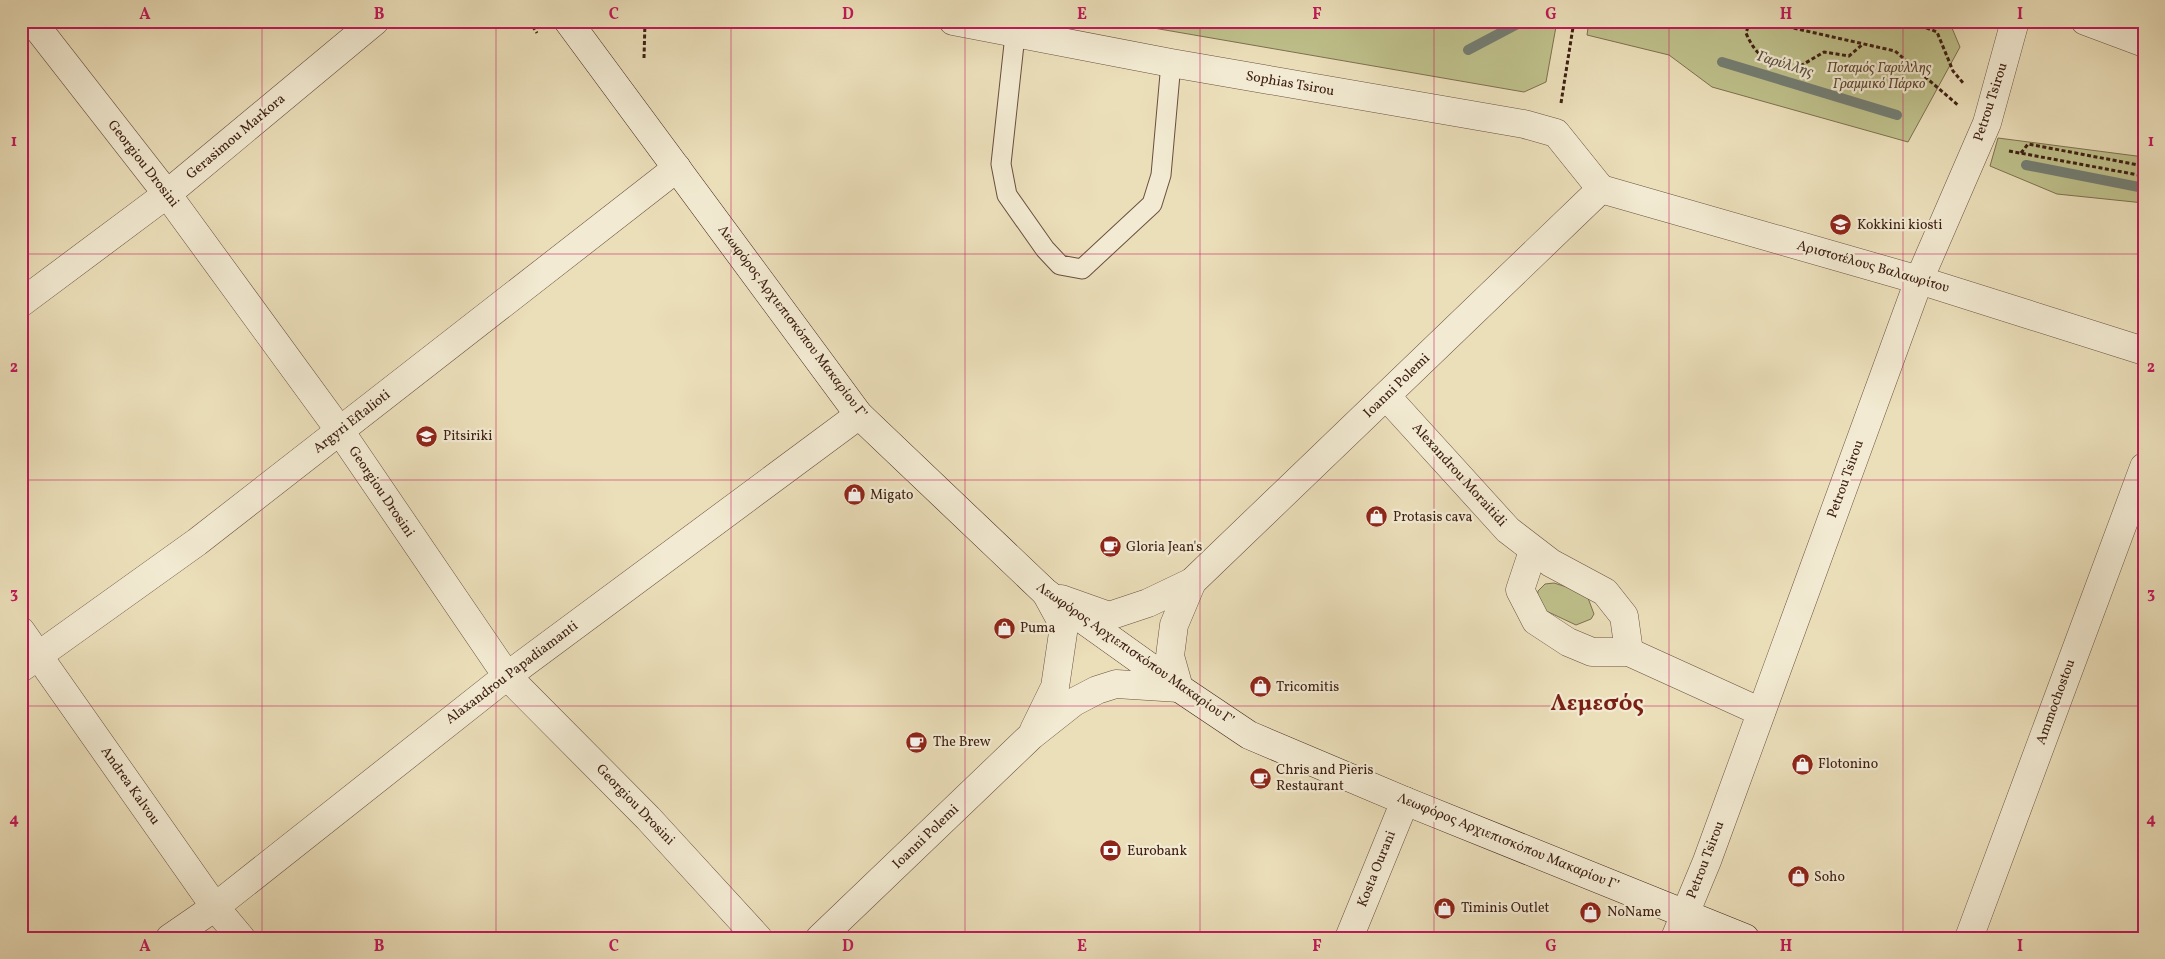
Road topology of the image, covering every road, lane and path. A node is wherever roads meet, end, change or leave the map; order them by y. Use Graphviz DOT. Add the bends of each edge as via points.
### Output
graph roads {
  1 [pos="32,21"];
  2 [pos="375,21"];
  3 [pos="568,21"];
  4 [pos="644,21"];
  5 [pos="953,21"];
  6 [pos="1574,21"];
  7 [pos="1750,21"];
  8 [pos="1762,21"];
  9 [pos="1908,21"];
  10 [pos="2015,21"];
  11 [pos="2084,21"];
  12 [pos="1015,34"];
  13 [pos="2144,43"];
  14 [pos="1863,44"];
  15 [pos="644,58"];
  16 [pos="1171,63"];
  17 [pos="1969,89"];
  18 [pos="1964,110"];
  19 [pos="1556,133"];
  20 [pos="2144,166"];
  21 [pos="677,168"];
  22 [pos="2144,176"];
  23 [pos="1601,189"];
  24 [pos="167,194"];
  25 [pos="1919,280"];
  26 [pos="21,303"];
  27 [pos="2144,351"];
  28 [pos="1387,397"];
  29 [pos="859,415"];
  30 [pos="340,431"];
  31 [pos="2144,467"];
  32 [pos="1533,551"];
  33 [pos="1192,582"];
  34 [pos="1046,593"];
  35 [pos="21,631"];
  36 [pos="1628,652"];
  37 [pos="30,662"];
  38 [pos="507,676"];
  39 [pos="1179,688"];
  40 [pos="1761,712"];
  41 [pos="1032,736"];
  42 [pos="1405,801"];
  43 [pos="215,907"];
  44 [pos="1681,926"];
  45 [pos="170,938"];
  46 [pos="241,938"];
  47 [pos="758,938"];
  48 [pos="820,938"];
  49 [pos="1350,938"];
  50 [pos="1744,938"];
  51 [pos="1969,938"];
  1 -- 24 [label="street, Georgiou Drosini"];
  2 -- 24 [label="street, Gerasimou Markora"];
  3 -- 21 [label="street, Λεωφόρος Αρχιεπισκόπου Μακαρίου Γ’"];
  4 -- 15 [label="path"];
  5 -- 12 [label="street, Sophias Tsirou"];
  6 -- 19 [label="path"];
  7 -- 14 [label="path" via="1746,33 1753,50 1768,61 1792,70 1824,52 1848,56"];
  8 -- 14 [label="path"];
  9 -- 17 [label="path" via="1937,32 1953,72"];
  10 -- 25 [label="street, Petrou Tsirou" via="1988,123"];
  11 -- 13 [label="street"];
  12 -- 16 [label="street, Sophias Tsirou"];
  12 -- 16 [label="lane" via="1001,164 1008,195 1060,265 1082,269 1152,204 1160,175"];
  14 -- 18 [label="path" via="1895,51"];
  16 -- 19 [label="street, Sophias Tsirou" via="1524,124"];
  19 -- 23 [label="street"];
  20 -- 22 [label="path" via="2028,144 2021,153"];
  21 -- 29 [label="street, Λεωφόρος Αρχιεπισκόπου Μακαρίου Γ’"];
  21 -- 30 [label="street, Argyri Eftalioti"];
  23 -- 25 [label="street, Αριστοτέλους Βαλαωρίτου"];
  23 -- 28 [label="street, Ioanni Polemi"];
  24 -- 26 [label="street, Gerasimou Markora"];
  24 -- 30 [label="street, Georgiou Drosini"];
  25 -- 27 [label="street, Αριστοτέλους Βαλαωρίτου"];
  25 -- 40 [label="street, Petrou Tsirou"];
  28 -- 32 [label="street, Alexandrou Moraitidi" via="1508,530"];
  28 -- 33 [label="street, Ioanni Polemi"];
  29 -- 34 [label="street, Λεωφόρος Αρχιεπισκόπου Μακαρίου Γ’"];
  29 -- 38 [label="street, Alaxandrou Papadiamanti"];
  30 -- 37 [label="street, Argyri Eftalioti" via="197,542"];
  30 -- 38 [label="street, Georgiou Drosini"];
  31 -- 51 [label="street, Ammochostou"];
  32 -- 36 [label="street, Alexandrou Moraitidi" via="1605,592 1624,616"];
  32 -- 36 [label="street" via="1520,590 1536,621 1568,642 1592,652"];
  33 -- 34 [label="street, Ioanni Polemi" via="1148,603 1109,616"];
  33 -- 39 [label="street, Ioanni Polemi" via="1174,625 1170,656"];
  34 -- 39 [label="street, Λεωφόρος Αρχιεπισκόπου Μακαρίου Γ’"];
  34 -- 41 [label="street, Ioanni Polemi" via="1064,626 1055,687"];
  35 -- 37 [label="street, Andrea Kalvou"];
  36 -- 40 [label="street"];
  37 -- 43 [label="street, Andrea Kalvou"];
  38 -- 43 [label="street, Alaxandrou Papadiamanti"];
  38 -- 47 [label="street, Georgiou Drosini" via="648,818"];
  39 -- 41 [label="street, Ioanni Polemi" via="1116,684 1097,690 1074,702"];
  39 -- 42 [label="street, Λεωφόρος Αρχιεπισκόπου Μακαρίου Γ’" via="1249,734"];
  40 -- 44 [label="street, Petrou Tsirou"];
  41 -- 48 [label="street, Ioanni Polemi"];
  42 -- 44 [label="street, Λεωφόρος Αρχιεπισκόπου Μακαρίου Γ’"];
  42 -- 49 [label="street, Kosta Ourani"];
  43 -- 45 [label="street, Alaxandrou Papadiamanti"];
  43 -- 46 [label="street, Andrea Kalvou"];
  44 -- 50 [label="street, Λεωφόρος Αρχιεπισκόπου Μακαρίου Γ’"];
}
